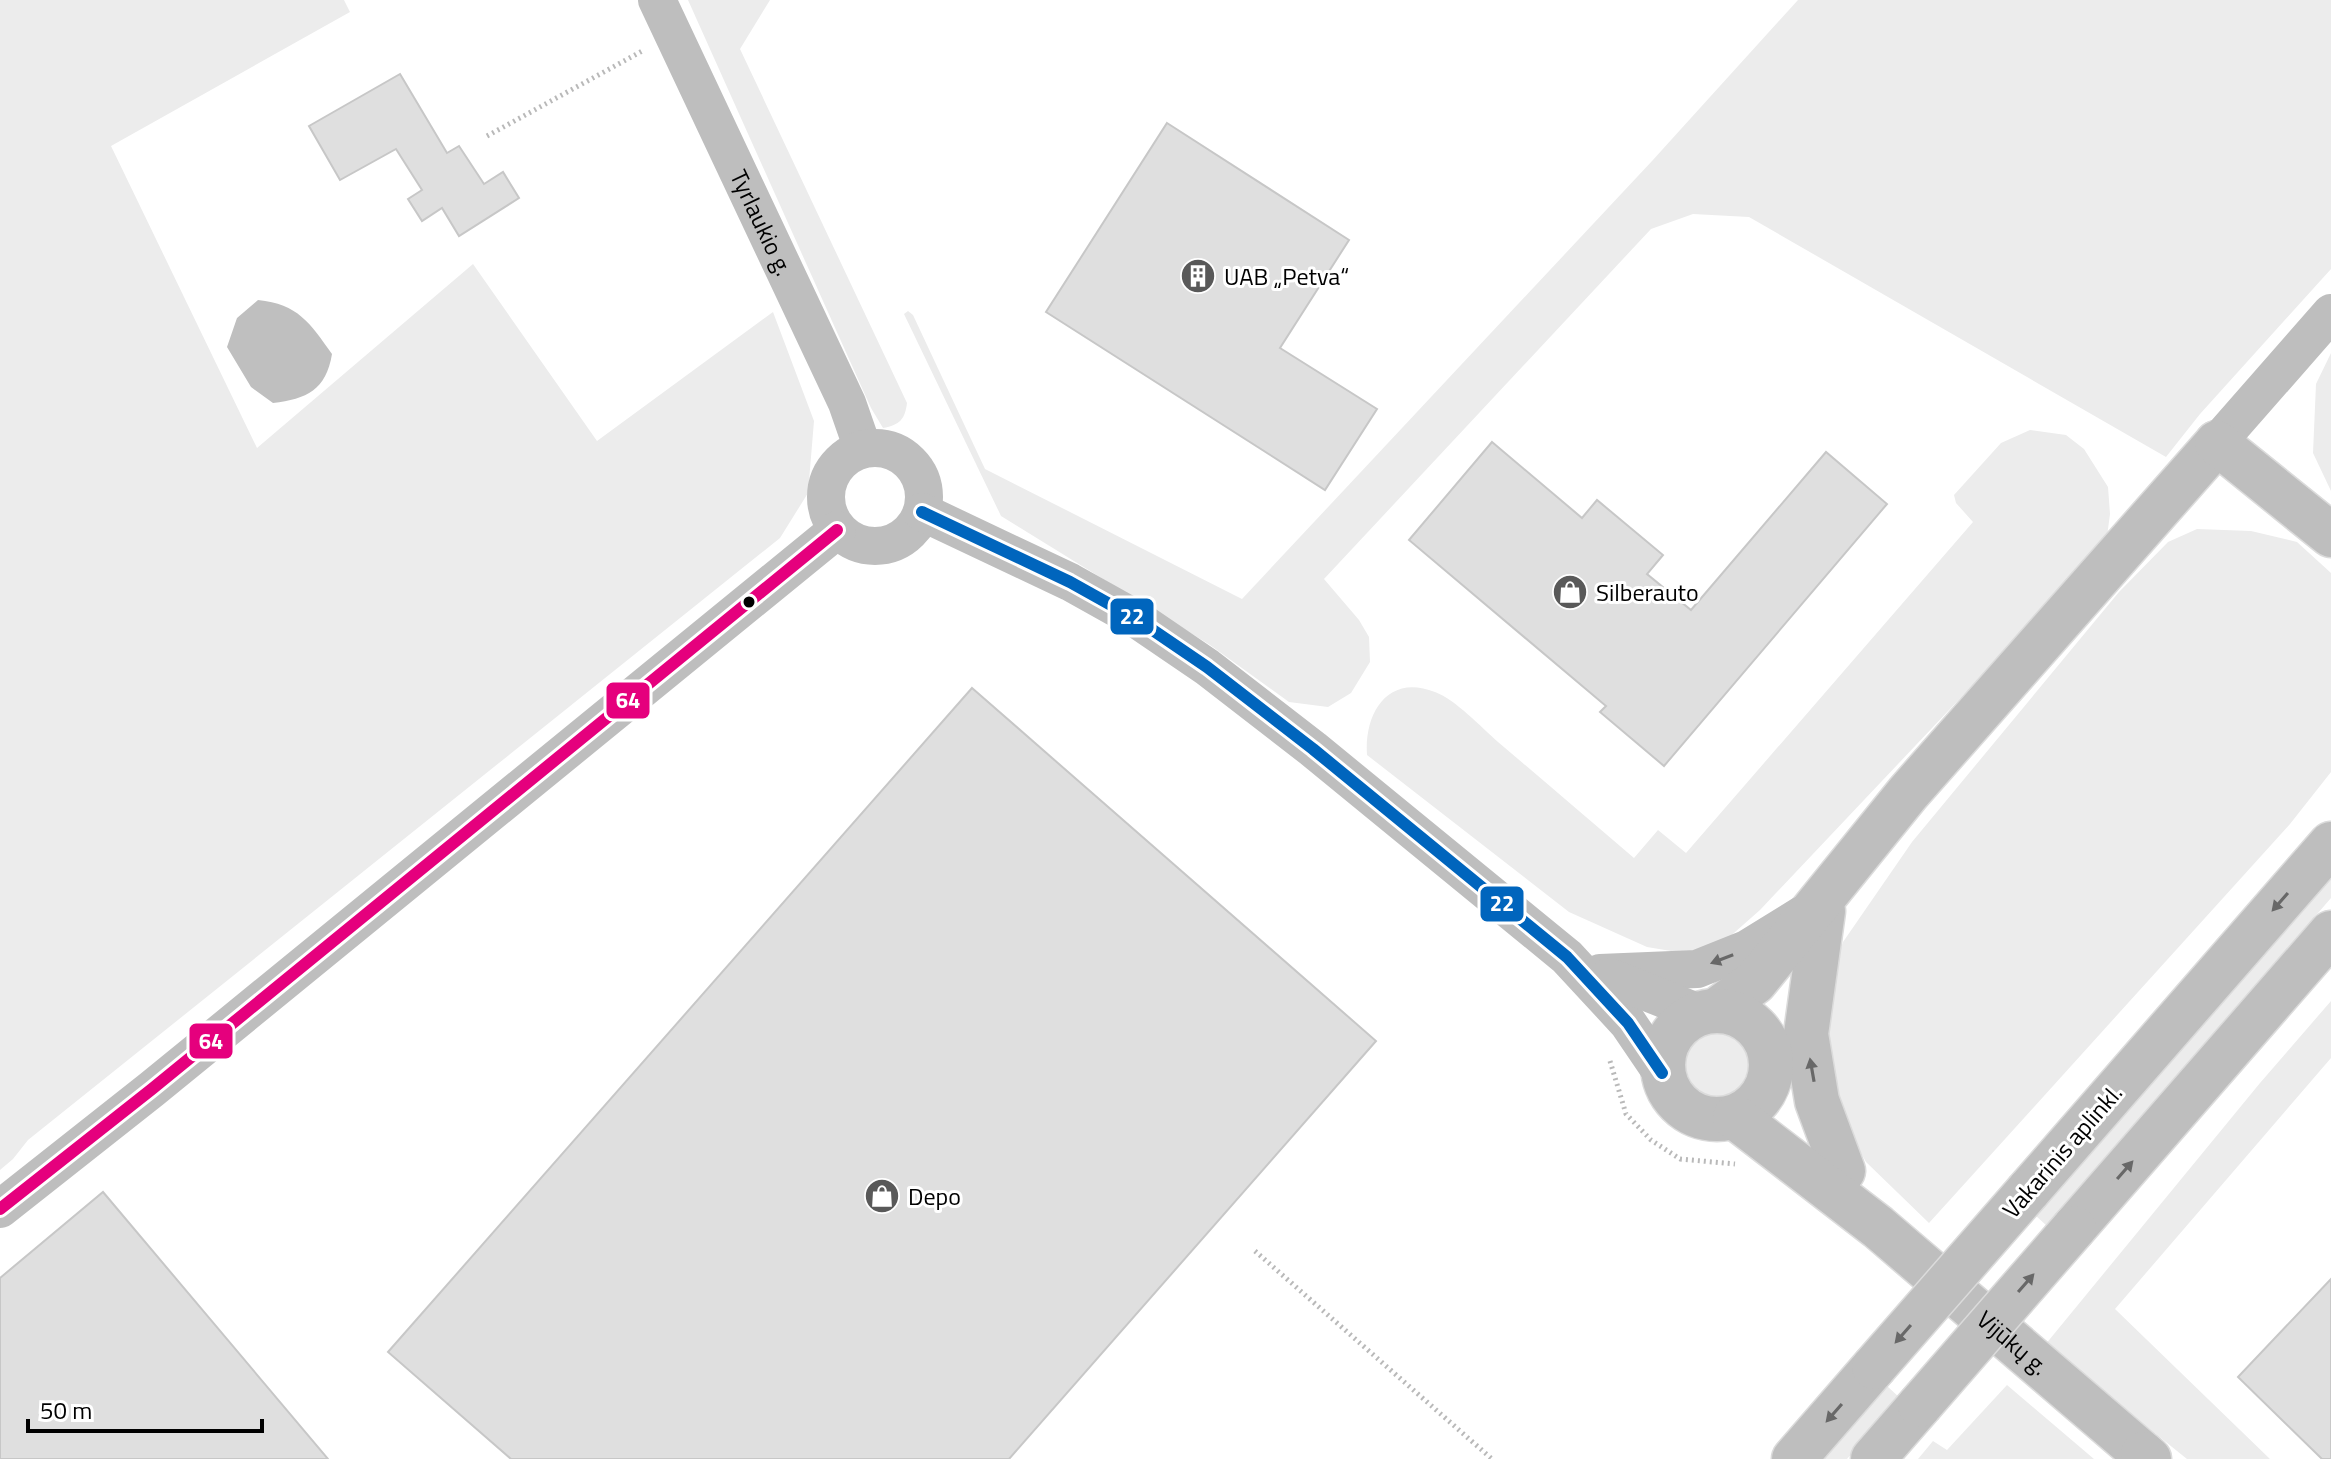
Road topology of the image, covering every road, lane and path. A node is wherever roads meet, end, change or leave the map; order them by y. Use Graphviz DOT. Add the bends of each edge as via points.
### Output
graph roads {
  1 [pos="657,0"];
  2 [pos="673,34"];
  3 [pos="487,136"];
  4 [pos="2331,313"];
  5 [pos="2217,443"];
  6 [pos="863,449"];
  7 [pos="922,512"];
  8 [pos="837,530"];
  9 [pos="2331,535"];
  10 [pos="2331,844"];
  11 [pos="1824,901"];
  12 [pos="2331,933"];
  13 [pos="1567,957"];
  14 [pos="1600,973"];
  15 [pos="1708,1012"];
  16 [pos="1770,1056"];
  17 [pos="1662,1073"];
  18 [pos="1735,1117"];
  19 [pos="1843,1171"];
  20 [pos="0,1209"];
  21 [pos="1878,1227"];
  22 [pos="1255,1251"];
  23 [pos="2146,1457"];
  24 [pos="1492,1459"];
  25 [pos="1794,1459"];
  26 [pos="1873,1459"];
  1 -- 2 [label="street, Tyrlaukio g."];
  2 -- 3 [label="path"];
  2 -- 6 [label="street, Tyrlaukio g." via="847,403"];
  4 -- 5 [label="street"];
  5 -- 9 [label="main road"];
  5 -- 11 [label="main road" via="1908,793"];
  6 -- 7 [label="street" via="878,447 906,458 924,492"];
  6 -- 8 [label="street" via="841,461 827,482 828,515"];
  7 -- 8 [label="street" via="908,533 885,546 850,541"];
  7 -- 13 [label="street" via="1070,582 1207,667"];
  8 -- 20 [label="street"];
  10 -- 25 [label="main road, Vakarinis aplinkl., one-way, bridge"];
  11 -- 14 [label="street, one-way" via="1747,949 1697,969"];
  11 -- 15 [label="main road" via="1755,982"];
  11 -- 16 [label="main road" via="1781,1001"];
  19 -- 11 [label="main road, one-way" via="1817,1101 1806,1034"];
  26 -- 12 [label="main road, one-way, bridge"];
  13 -- 14 [label="street"];
  13 -- 17 [label="street" via="1628,1023"];
  14 -- 15 [label="street"];
  15 -- 16 [label="main road" via="1734,1013 1749,1021 1761,1033"];
  15 -- 17 [label="main road" via="1683,1022 1670,1037"];
  16 -- 18 [label="main road" via="1762,1097"];
  16 -- 19 [label="main road, Vijūkų g." via="1793,1115"];
  17 -- 18 [label="main road" via="1680,1107 1697,1117"];
  18 -- 21 [label="main road, Vijūkų g."];
  19 -- 21 [label="main road, Vijūkų g."];
  21 -- 23 [label="main road, Vijūkų g."];
  22 -- 24 [label="path"];
}
